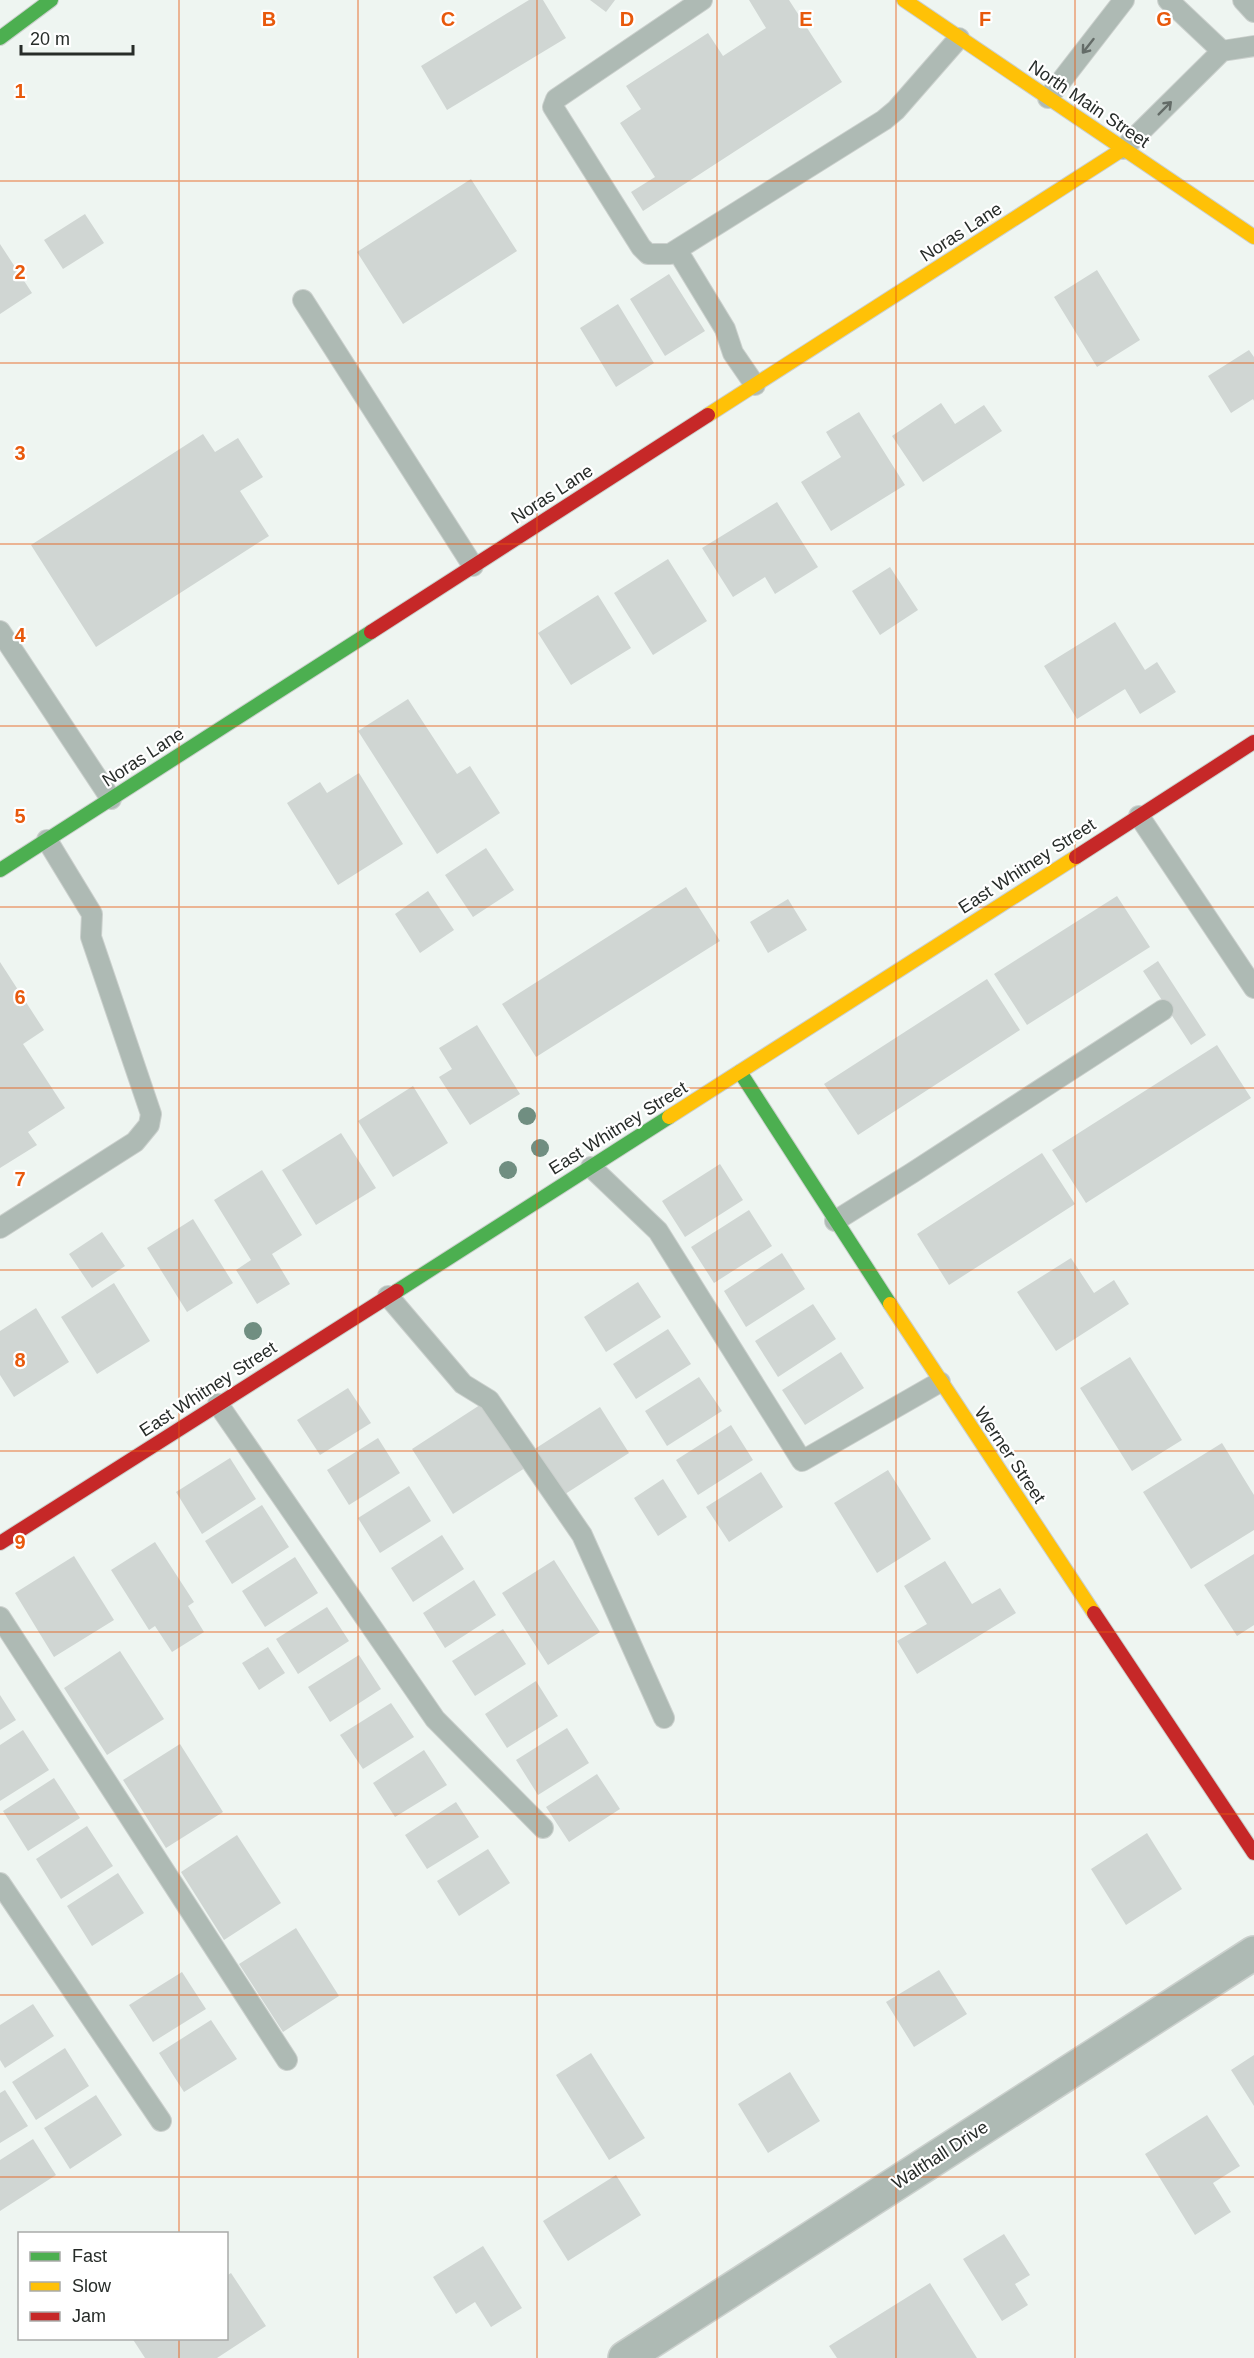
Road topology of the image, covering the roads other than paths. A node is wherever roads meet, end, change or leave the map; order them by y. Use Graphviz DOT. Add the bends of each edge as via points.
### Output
graph roads {
  1 [pos="51,0"];
  2 [pos="702,0"];
  3 [pos="904,0"];
  4 [pos="1124,0"];
  5 [pos="1168,0"];
  6 [pos="1243,0"];
  7 [pos="1254,12"];
  8 [pos="0,38"];
  9 [pos="959,38"];
  10 [pos="1254,46"];
  11 [pos="1222,51"];
  12 [pos="1048,98"];
  13 [pos="1123,149"];
  14 [pos="1254,237"];
  15 [pos="677,250"];
  16 [pos="303,300"];
  17 [pos="755,385"];
  18 [pos="473,566"];
  19 [pos="0,631"];
  20 [pos="1254,742"];
  21 [pos="111,799"];
  22 [pos="1139,816"];
  23 [pos="47,840"];
  24 [pos="0,870"];
  25 [pos="1253,986"];
  26 [pos="1163,1010"];
  27 [pos="740,1072"];
  28 [pos="591,1167"];
  29 [pos="836,1221"];
  30 [pos="0,1228"];
  31 [pos="388,1296"];
  32 [pos="940,1383"];
  33 [pos="218,1404"];
  34 [pos="0,1543"];
  35 [pos="0,1617"];
  36 [pos="664,1718"];
  37 [pos="543,1828"];
  38 [pos="1254,1853"];
  39 [pos="0,1883"];
  40 [pos="1254,1953"];
  41 [pos="287,2060"];
  42 [pos="161,2121"];
  43 [pos="626,2358"];
  1 -- 8 [label="street"];
  2 -- 15 [label="lane" via="555,99 553,107 641,247 648,254 662,256"];
  3 -- 9 [label="street, North Main Street"];
  4 -- 12 [label="lane, one-way"];
  5 -- 11 [label="lane"];
  6 -- 7 [label="lane"];
  9 -- 12 [label="street, North Main Street"];
  9 -- 15 [label="lane" via="884,120"];
  10 -- 11 [label="lane"];
  13 -- 11 [label="lane, one-way"];
  12 -- 13 [label="street, North Main Street"];
  13 -- 14 [label="street, North Main Street"];
  13 -- 17 [label="street, Noras Lane"];
  15 -- 17 [label="lane" via="725,329 733,353"];
  16 -- 18 [label="lane"];
  17 -- 18 [label="street, Noras Lane"];
  18 -- 21 [label="street, Noras Lane"];
  19 -- 21 [label="lane"];
  20 -- 22 [label="street, East Whitney Street"];
  21 -- 23 [label="street, Noras Lane"];
  22 -- 25 [label="lane"];
  22 -- 27 [label="street, East Whitney Street"];
  23 -- 24 [label="street, Noras Lane"];
  23 -- 30 [label="lane" via="92,914 91,937 151,1114 149,1125 135,1142"];
  26 -- 29 [label="lane"];
  27 -- 28 [label="street, East Whitney Street"];
  27 -- 29 [label="street, Werner Street"];
  28 -- 31 [label="street, East Whitney Street"];
  28 -- 32 [label="lane" via="658,1231 802,1461"];
  29 -- 32 [label="street, Werner Street"];
  31 -- 33 [label="street, East Whitney Street"];
  31 -- 36 [label="lane" via="464,1384 489,1400 582,1535"];
  32 -- 38 [label="street, Werner Street"];
  33 -- 34 [label="street, East Whitney Street"];
  33 -- 37 [label="lane" via="435,1719"];
  35 -- 41 [label="lane"];
  39 -- 42 [label="lane"];
  40 -- 43 [label="street, Walthall Drive"];
}
